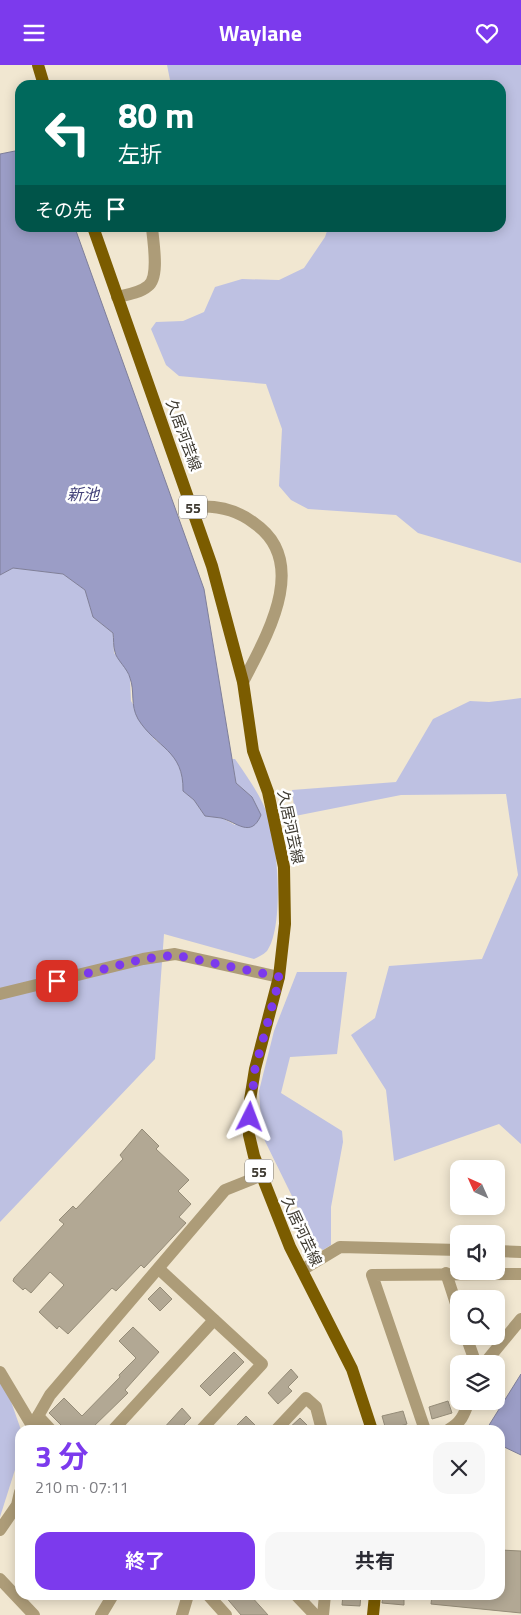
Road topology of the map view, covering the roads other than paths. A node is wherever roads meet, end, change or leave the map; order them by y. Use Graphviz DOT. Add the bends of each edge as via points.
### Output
graph roads {
  1 [pos="38,65"];
  2 [pos="42,80"];
  3 [pos="95,232"];
  4 [pos="152,232"];
  5 [pos="117,297"];
  6 [pos="193,507"];
  7 [pos="243,682"];
  8 [pos="280,977"];
  9 [pos="0,993"];
  10 [pos="260,1175"];
  11 [pos="450,1250"];
  12 [pos="505,1251"];
  13 [pos="521,1252"];
  14 [pos="159,1269"];
  15 [pos="302,1270"];
  16 [pos="446,1273"];
  17 [pos="521,1274"];
  18 [pos="452,1290"];
  19 [pos="521,1319"];
  20 [pos="214,1320"];
  21 [pos="491,1355"];
  22 [pos="0,1371"];
  23 [pos="465,1410"];
  24 [pos="38,1416"];
  25 [pos="31,1425"];
  26 [pos="35,1425"];
  27 [pos="46,1425"];
  28 [pos="118,1425"];
  29 [pos="206,1425"];
  30 [pos="281,1425"];
  31 [pos="321,1425"];
  32 [pos="370,1425"];
  33 [pos="423,1425"];
  34 [pos="457,1425"];
  35 [pos="15,1513"];
  36 [pos="0,1531"];
  37 [pos="0,1579"];
  38 [pos="15,1595"];
  39 [pos="20,1600"];
  40 [pos="110,1600"];
  41 [pos="186,1600"];
  42 [pos="212,1600"];
  43 [pos="301,1600"];
  44 [pos="325,1600"];
  45 [pos="374,1600"];
  46 [pos="34,1615"];
  47 [pos="100,1615"];
  48 [pos="182,1615"];
  49 [pos="226,1615"];
  50 [pos="315,1615"];
  51 [pos="324,1615"];
  52 [pos="373,1615"];
  1 -- 2 [label="main road"];
  3 -- 5 [label="main road, 久居河芸線 / 55"];
  4 -- 5 [label="street" via="152,280 148,287"];
  5 -- 6 [label="main road, 久居河芸線 / 55"];
  6 -- 7 [label="main road, 久居河芸線 / 55" via="223,602"];
  6 -- 7 [label="street" via="210,505 225,508 250,519 262,528 278,554 282,581 280,597"];
  7 -- 8 [label="main road, 久居河芸線 / 55" via="253,751 268,793 284,867 285,924"];
  8 -- 9 [label="street" via="175,955 143,959"];
  8 -- 10 [label="main road, 久居河芸線 / 55" via="250,1100 249,1135"];
  10 -- 14 [label="street" via="225,1190"];
  10 -- 15 [label="main road, 久居河芸線 / 55"];
  11 -- 15 [label="street" via="340,1247"];
  12 -- 13 [label="street"];
  14 -- 20 [label="street"];
  14 -- 24 [label="street" via="50,1395"];
  15 -- 32 [label="main road, 久居河芸線 / 55" via="352,1369"];
  16 -- 17 [label="street"];
  16 -- 18 [label="street"];
  16 -- 33 [label="street" via="372,1275"];
  19 -- 21 [label="street"];
  20 -- 28 [label="street"];
  20 -- 29 [label="street" via="262,1364"];
  22 -- 25 [label="street"];
  23 -- 34 [label="street"];
  24 -- 26 [label="street"];
  24 -- 27 [label="street"];
  30 -- 31 [label="street" via="306,1398 316,1407"];
  35 -- 36 [label="street"];
  37 -- 38 [label="street"];
  39 -- 46 [label="street"];
  40 -- 47 [label="street"];
  41 -- 48 [label="street"];
  42 -- 49 [label="street"];
  43 -- 50 [label="street"];
  44 -- 51 [label="street"];
  45 -- 52 [label="main road"];
}
